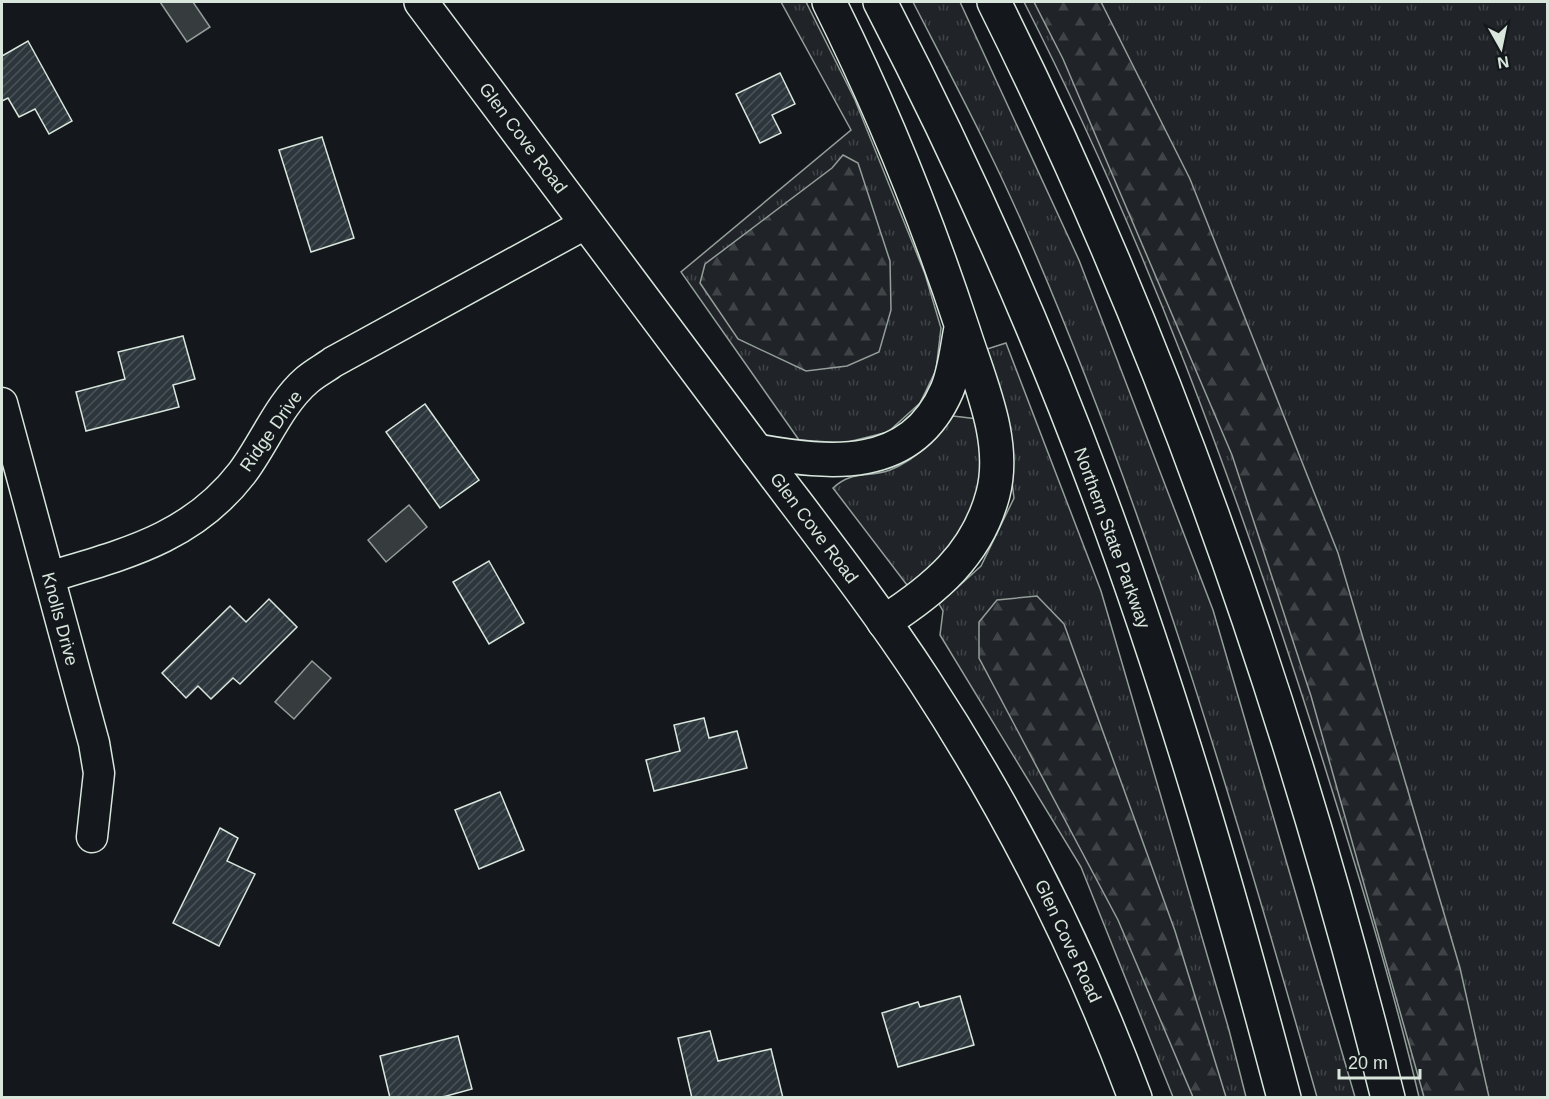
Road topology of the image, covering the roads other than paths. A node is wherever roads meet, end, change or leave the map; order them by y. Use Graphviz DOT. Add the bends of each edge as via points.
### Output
graph roads {
  1 [pos="421,2"];
  2 [pos="829,2"];
  3 [pos="880,2"];
  4 [pos="994,2"];
  5 [pos="587,223"];
  6 [pos="961,326"];
  7 [pos="2,403"];
  8 [pos="757,451"];
  9 [pos="49,577"];
  10 [pos="884,622"];
  11 [pos="92,837"];
  12 [pos="1135,1098"];
  13 [pos="1284,1098"];
  14 [pos="1388,1098"];
  1 -- 5 [label="main road, Glen Cove Road"];
  2 -- 6 [label="main road" via="885,120"];
  3 -- 13 [label="main road, Northern State Parkway" via="982,211 1097,489 1192,772"];
  4 -- 14 [label="main road" via="1110,249 1220,533 1313,820"];
  5 -- 8 [label="main road, Glen Cove Road"];
  5 -- 9 [label="street, Ridge Drive" via="306,380 242,474 207,511 175,533 138,550"];
  6 -- 8 [label="main road" via="952,374 938,407 926,423 896,446 842,462"];
  6 -- 10 [label="main road" via="993,432 997,454 993,494 963,557 932,589"];
  7 -- 9 [label="street, Knolls Drive"];
  8 -- 10 [label="main road, Glen Cove Road"];
  9 -- 11 [label="street, Knolls Drive" via="96,753 98,795"];
  10 -- 12 [label="main road, Glen Cove Road" via="966,747 1034,870 1099,1006"];
}
